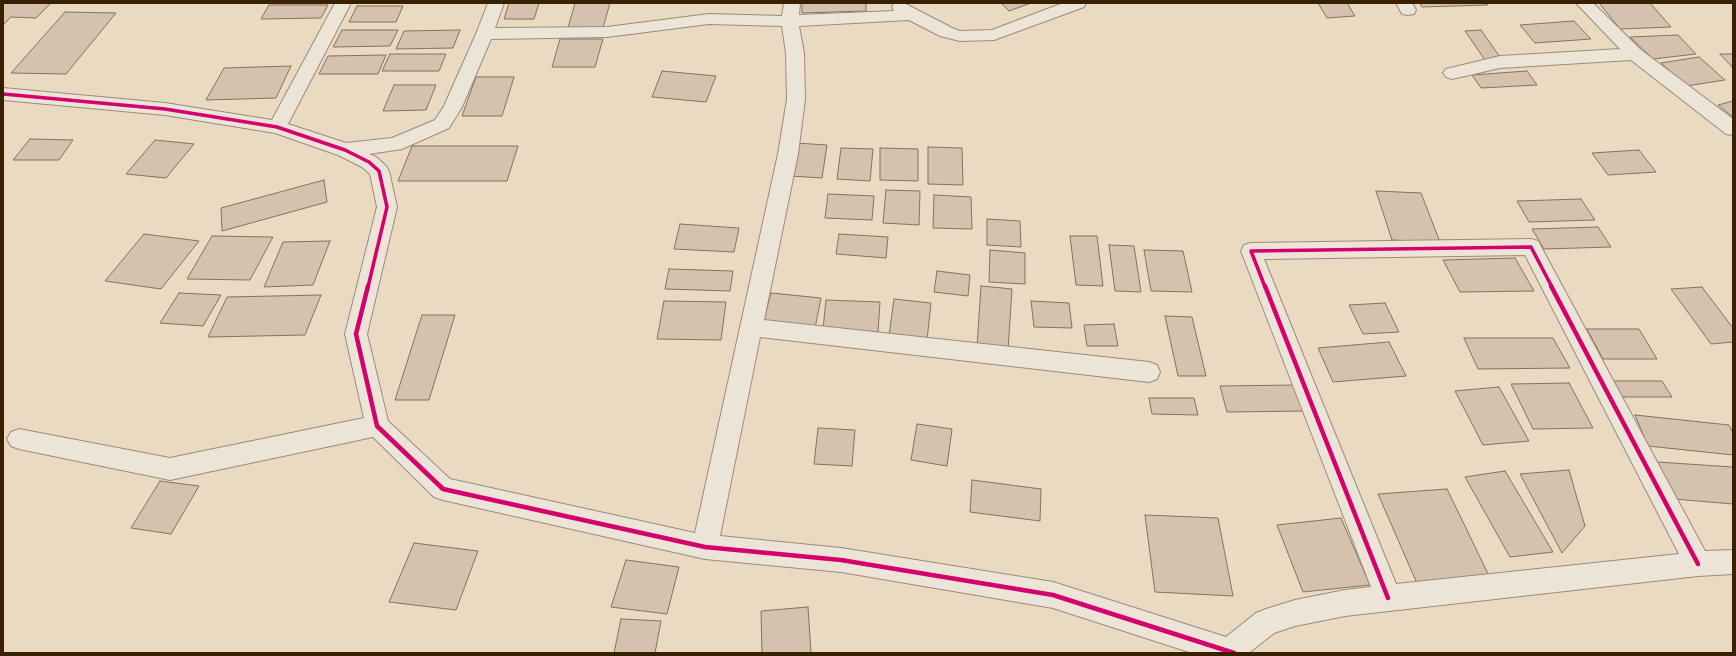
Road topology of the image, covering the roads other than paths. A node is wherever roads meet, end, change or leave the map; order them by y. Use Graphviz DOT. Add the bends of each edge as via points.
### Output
graph roads {
  1 [pos="343,3"];
  2 [pos="496,3"];
  3 [pos="894,3"];
  4 [pos="1078,3"];
  5 [pos="1584,3"];
  6 [pos="791,12"];
  7 [pos="911,15"];
  8 [pos="485,34"];
  9 [pos="1635,54"];
  10 [pos="1452,73"];
  11 [pos="3,94"];
  12 [pos="277,128"];
  13 [pos="1733,129"];
  14 [pos="345,150"];
  15 [pos="751,327"];
  16 [pos="1149,372"];
  17 [pos="377,426"];
  18 [pos="19,439"];
  19 [pos="705,547"];
  20 [pos="1733,562"];
  21 [pos="1698,564"];
  22 [pos="1388,598"];
  23 [pos="1232,652"];
  1 -- 12 [label="street"];
  2 -- 8 [label="street"];
  3 -- 7 [label="street"];
  4 -- 7 [label="street" via="994,35 960,36"];
  5 -- 9 [label="street"];
  6 -- 7 [label="street"];
  6 -- 8 [label="street" via="709,18 607,32"];
  6 -- 15 [label="street" via="796,100 788,154"];
  8 -- 14 [label="street" via="453,107 442,124 395,144"];
  9 -- 10 [label="street" via="1500,62"];
  9 -- 13 [label="street"];
  11 -- 12 [label="street" via="165,109"];
  12 -- 14 [label="street"];
  14 -- 17 [label="street" via="369,162 379,171 387,207 356,334"];
  15 -- 16 [label="street"];
  15 -- 19 [label="street"];
  17 -- 18 [label="street" via="170,469"];
  17 -- 19 [label="street" via="443,489"];
  19 -- 23 [label="street" via="841,560 1053,596"];
  20 -- 21 [label="street"];
  21 -- 22 [label="street"];
  21 -- 22 [label="street" via="1531,247 1250,251"];
  22 -- 23 [label="street" via="1295,613 1266,622"];
}
